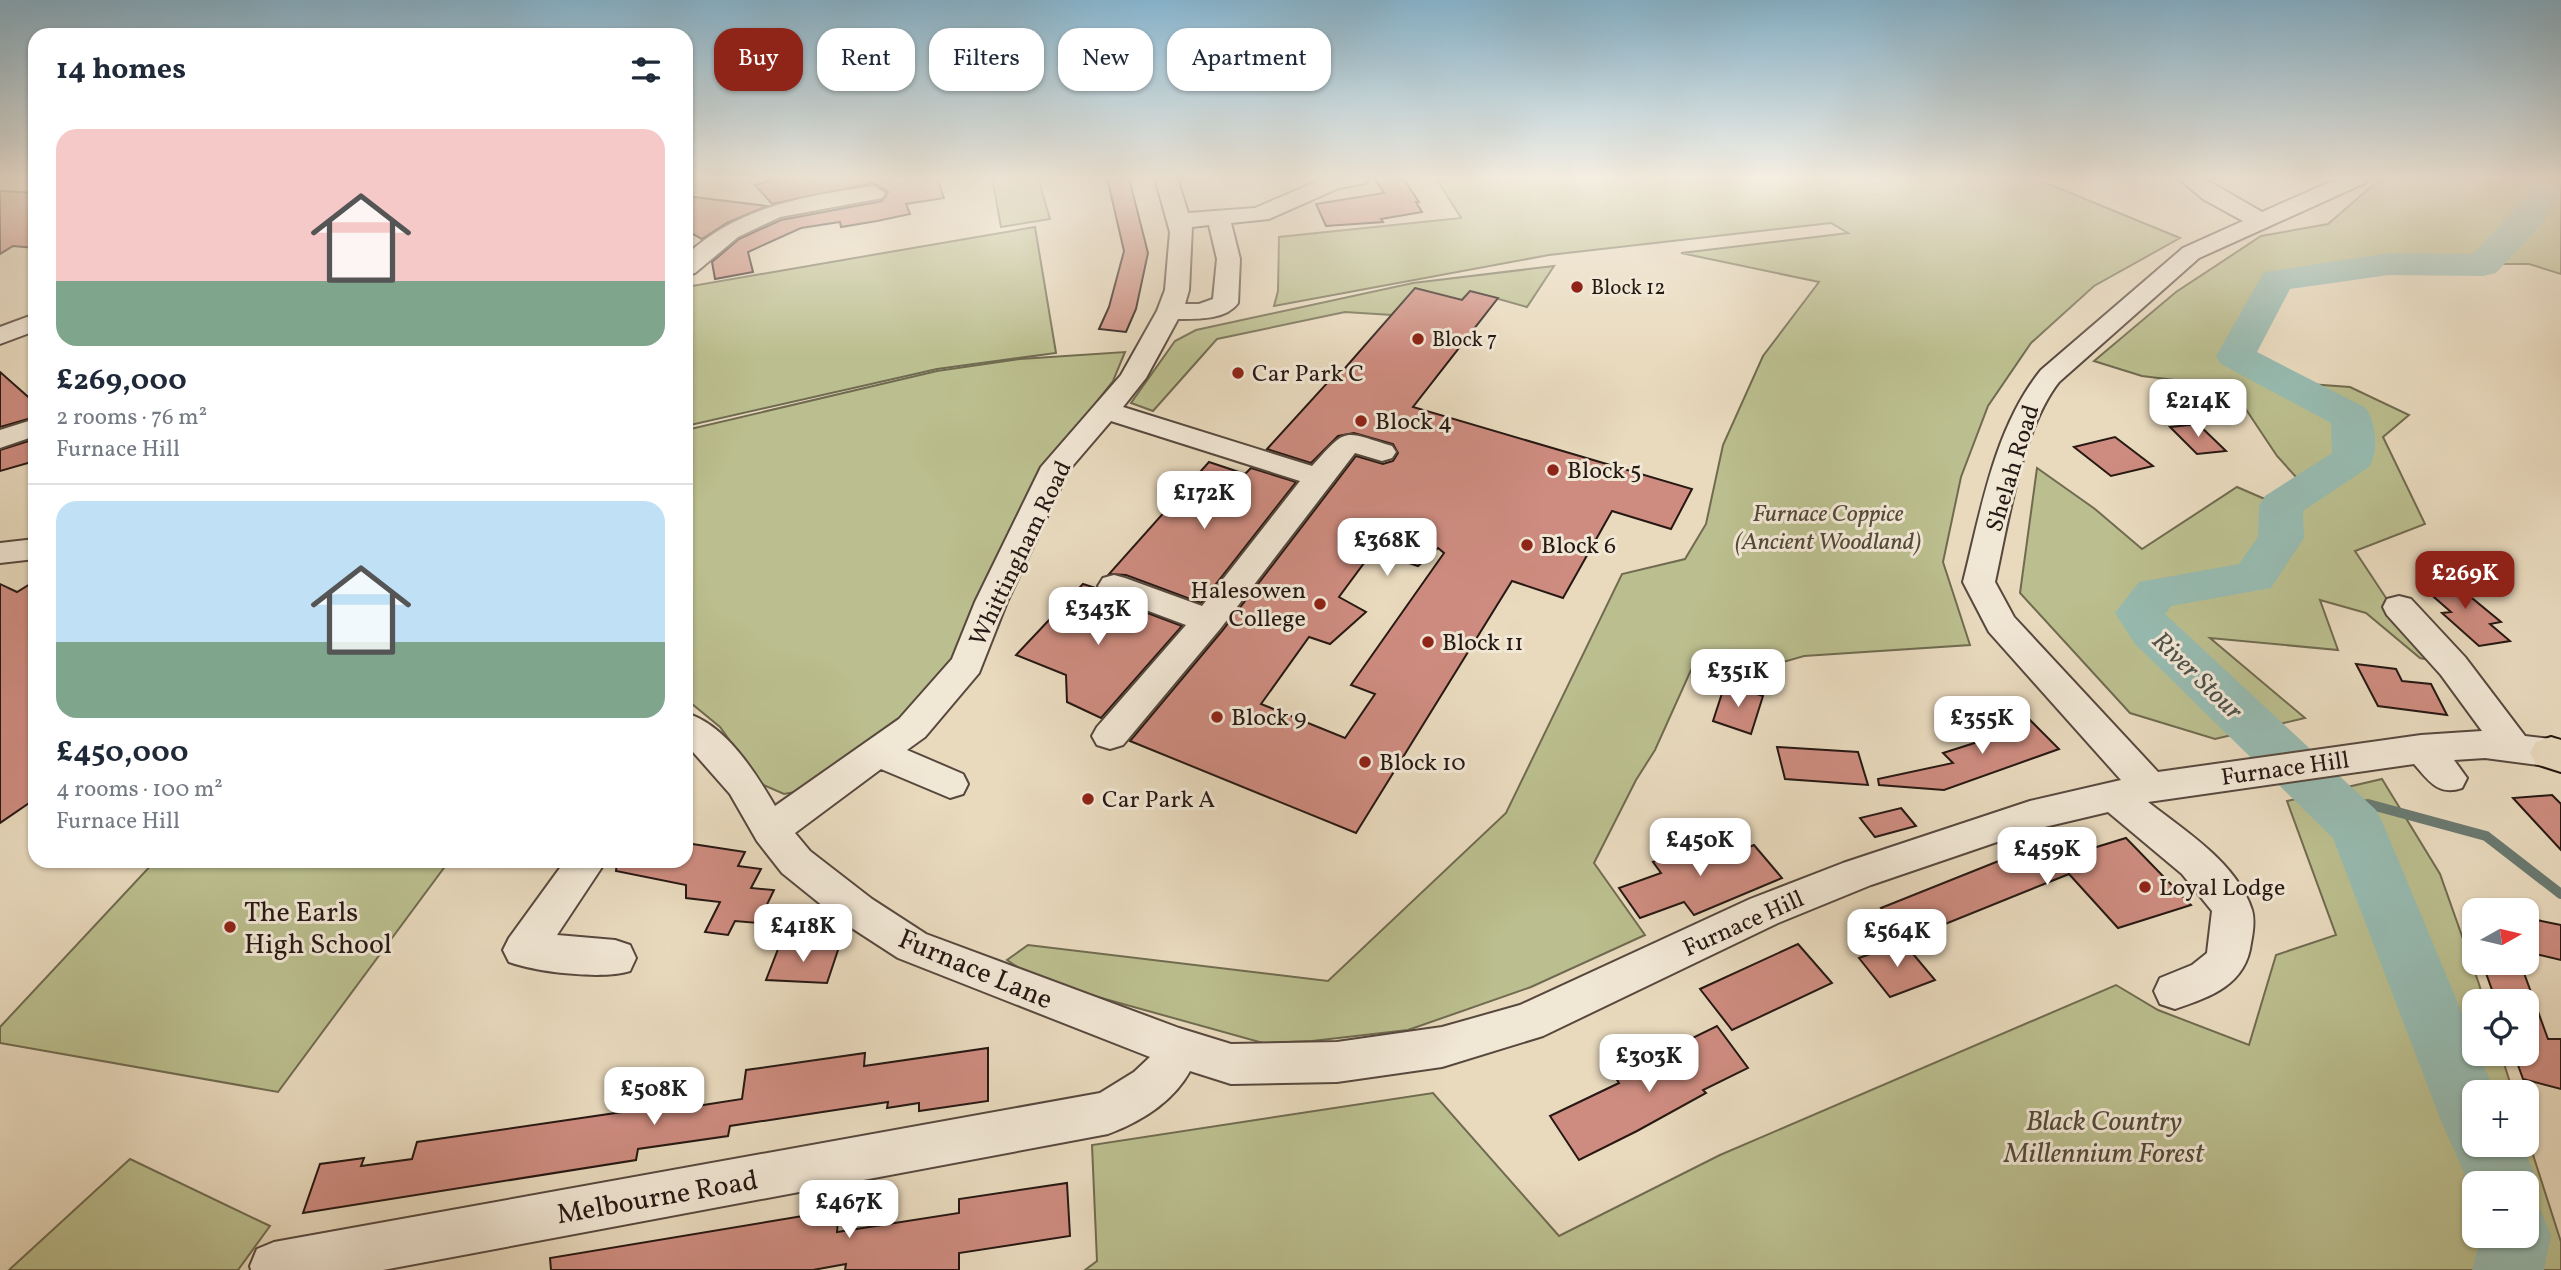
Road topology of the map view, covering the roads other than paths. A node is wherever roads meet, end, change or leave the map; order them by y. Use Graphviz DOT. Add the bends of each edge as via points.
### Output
graph roads {
  1 [pos="721,237"];
  2 [pos="1181,237"];
  3 [pos="1226,237"];
  4 [pos="2225,237"];
  5 [pos="693,261"];
  6 [pos="1170,311"];
  7 [pos="28,325"];
  8 [pos="0,336"];
  9 [pos="1105,410"];
  10 [pos="28,429"];
  11 [pos="0,439"];
  12 [pos="1382,452"];
  13 [pos="1318,477"];
  14 [pos="28,550"];
  15 [pos="0,553"];
  16 [pos="1114,586"];
  17 [pos="2399,607"];
  18 [pos="1208,621"];
  19 [pos="1110,736"];
  20 [pos="693,740"];
  21 [pos="2421,750"];
  22 [pos="2547,752"];
  23 [pos="878,753"];
  24 [pos="2449,778"];
  25 [pos="950,784"];
  26 [pos="2132,791"];
  27 [pos="770,830"];
  28 [pos="582,868"];
  29 [pos="615,958"];
  30 [pos="2175,991"];
  31 [pos="1178,1048"];
  32 [pos="274,1266"];
  1 -- 5 [label="street"];
  2 -- 6 [label="street, Whittingham Road" via="1182,261"];
  3 -- 6 [label="street" via="1225,303 1202,312"];
  4 -- 26 [label="street, Shelah Road" via="2190,253 2097,332 2034,396 2004,478 1979,582 2001,624"];
  6 -- 9 [label="street, Whittingham Road" via="1133,378"];
  7 -- 8 [label="street"];
  9 -- 13 [label="street"];
  9 -- 23 [label="street, Whittingham Road" via="1056,467 991,602 967,664 912,728"];
  10 -- 11 [label="street"];
  12 -- 13 [label="street" via="1349,442"];
  13 -- 18 [label="lane"];
  14 -- 15 [label="street"];
  16 -- 18 [label="street"];
  17 -- 22 [label="street" via="2453,666"];
  18 -- 19 [label="street"];
  20 -- 27 [label="street, Furnace Lane" via="743,784"];
  21 -- 22 [label="street, Furnace Hill" via="2485,744"];
  21 -- 24 [label="street"];
  21 -- 26 [label="street, Furnace Hill"];
  23 -- 25 [label="street"];
  23 -- 27 [label="street, Whittingham Road"];
  26 -- 30 [label="street, Shelah Road" via="2214,881 2233,911 2231,946 2224,966 2202,982"];
  26 -- 31 [label="street, Furnace Hill" via="2030,816 1857,874 1764,911 1528,1022 1442,1047 1337,1062 1231,1064"];
  27 -- 31 [label="street, Furnace Lane" via="796,862 912,946"];
  28 -- 29 [label="street" via="524,950"];
  31 -- 32 [label="street, Melbourne Road" via="1172,1064 1153,1086 1108,1113"];
}
